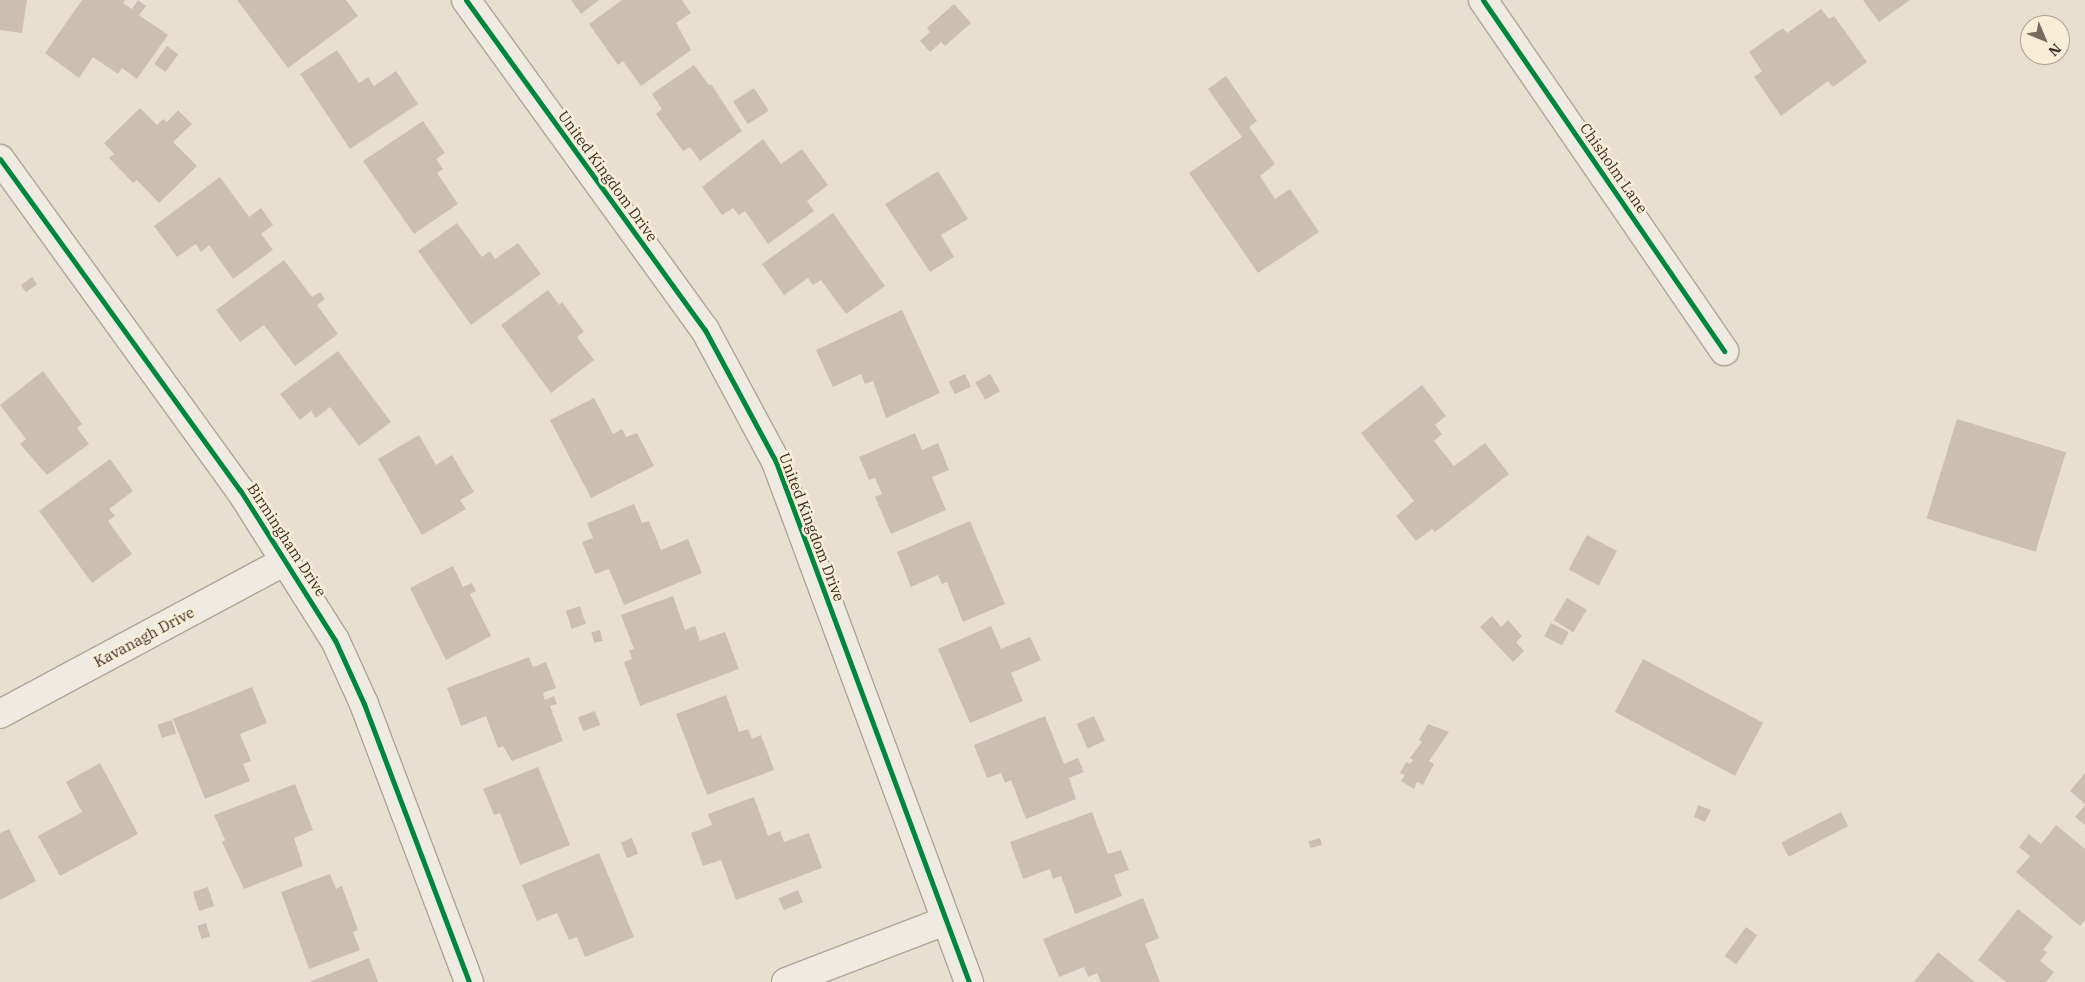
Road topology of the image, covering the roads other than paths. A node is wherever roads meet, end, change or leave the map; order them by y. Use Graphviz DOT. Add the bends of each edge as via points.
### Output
graph roads {
  1 [pos="466,0"];
  2 [pos="1483,0"];
  3 [pos="0,158"];
  4 [pos="1724,351"];
  5 [pos="287,560"];
  6 [pos="0,714"];
  7 [pos="945,921"];
  8 [pos="469,982"];
  9 [pos="786,982"];
  10 [pos="969,982"];
  1 -- 7 [label="street, United Kingdom Drive" via="705,330 776,462"];
  2 -- 4 [label="street, Chisholm Lane"];
  3 -- 5 [label="street, Birmingham Drive"];
  5 -- 6 [label="street, Kavanagh Drive"];
  5 -- 8 [label="street, Birmingham Drive" via="335,640 360,696"];
  7 -- 9 [label="street"];
  7 -- 10 [label="street, United Kingdom Drive"];
}
